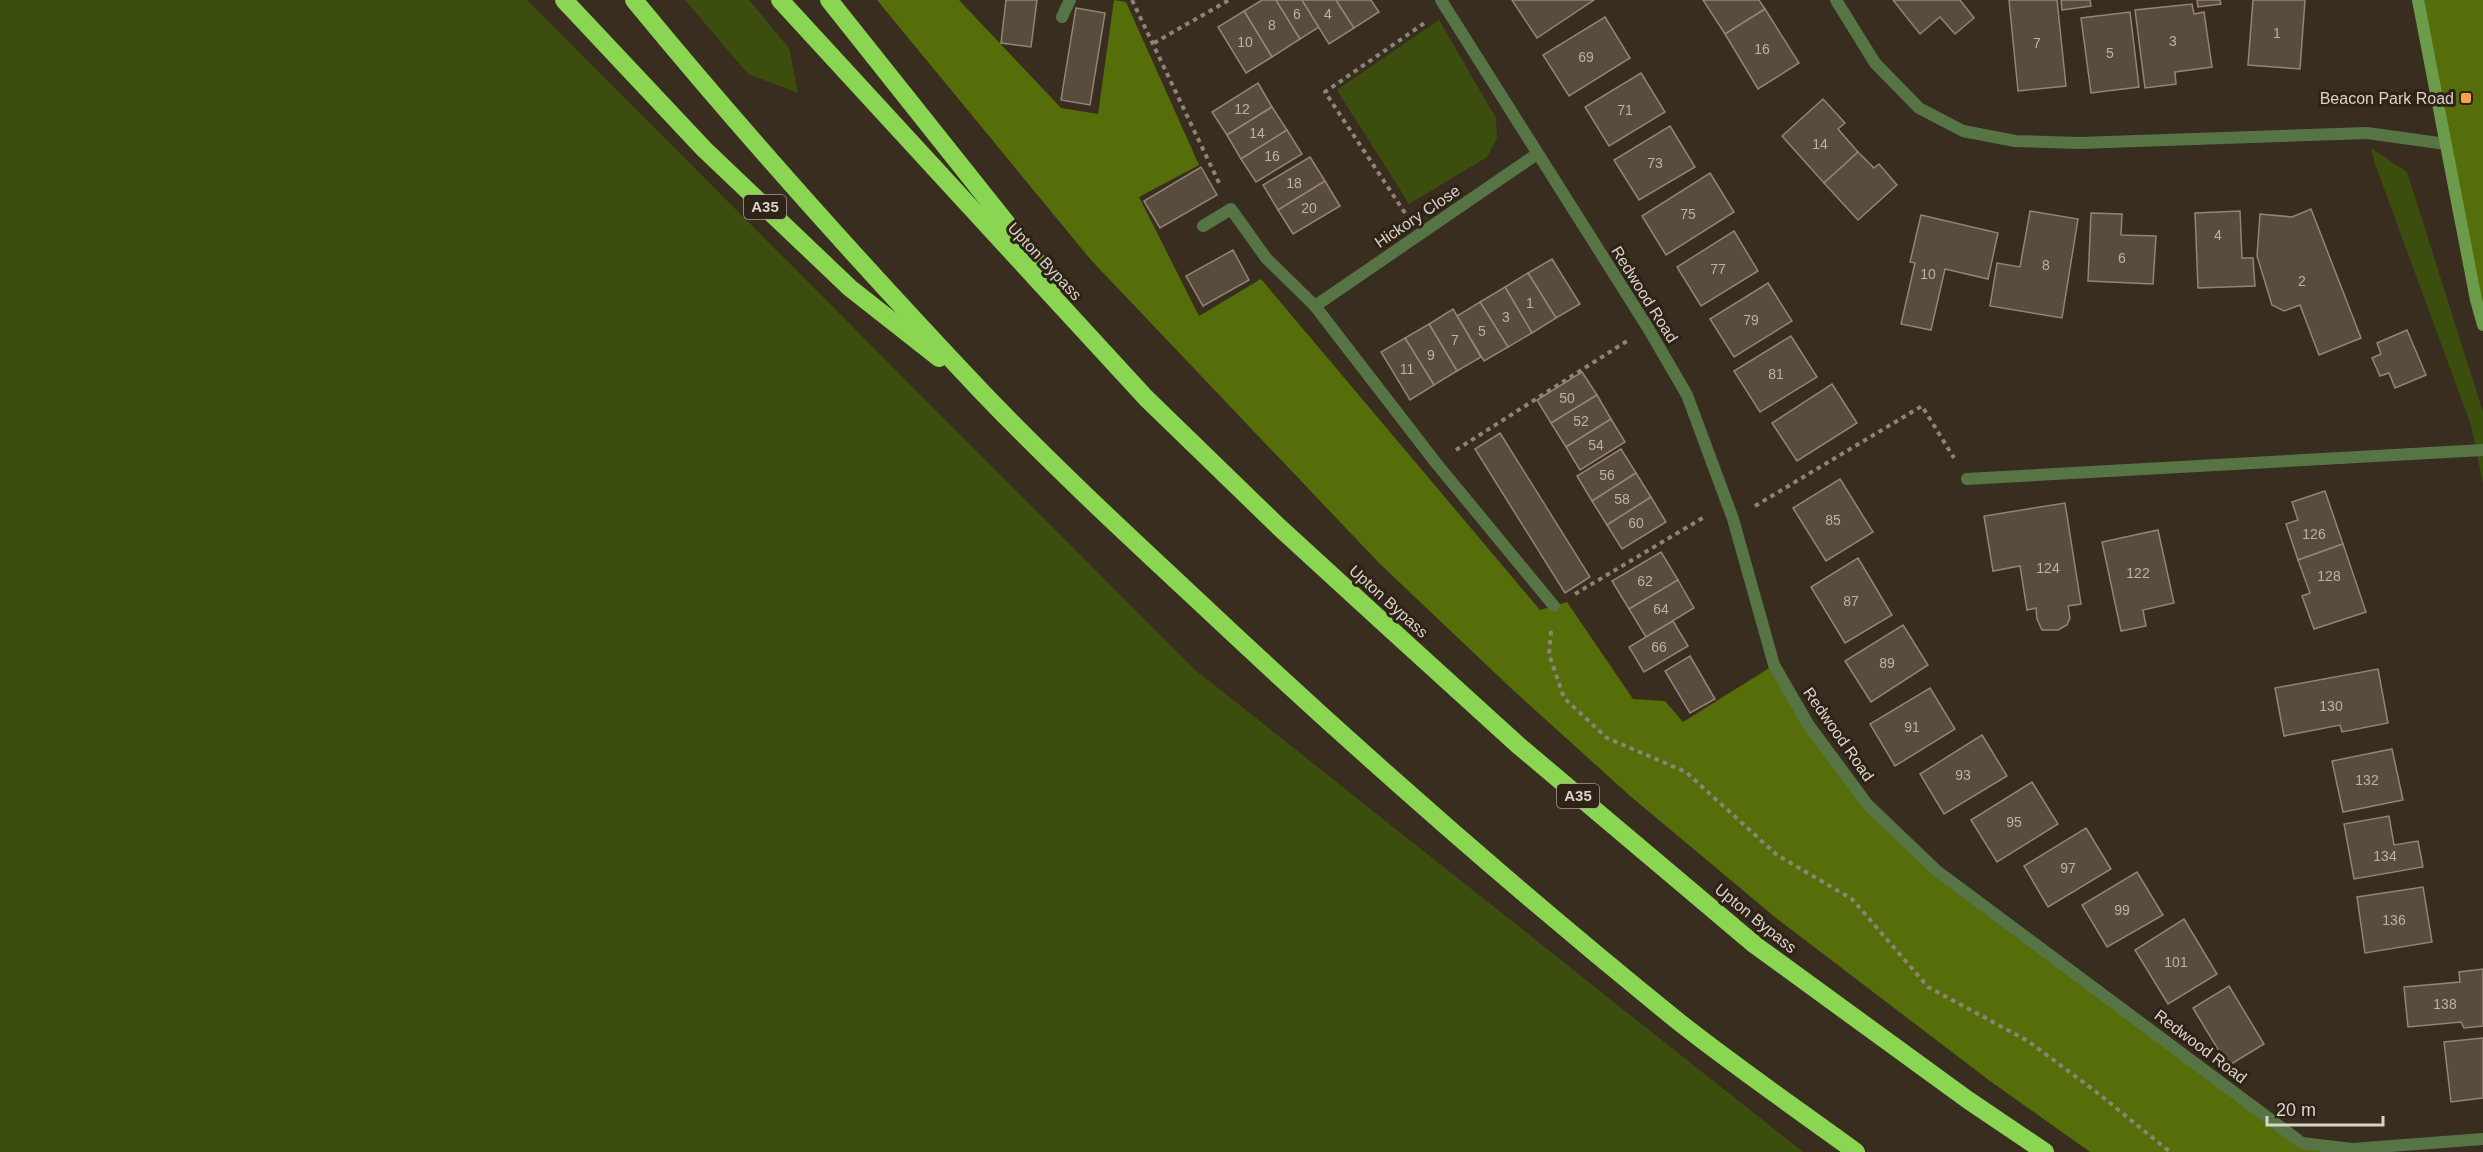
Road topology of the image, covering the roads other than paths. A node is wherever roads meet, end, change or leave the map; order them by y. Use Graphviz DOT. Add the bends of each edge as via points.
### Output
graph roads {
  1 [pos="564,0"];
  2 [pos="634,0"];
  3 [pos="780,0"];
  4 [pos="829,0"];
  5 [pos="1070,0"];
  6 [pos="1836,0"];
  7 [pos="2418,0"];
  8 [pos="1444,4"];
  9 [pos="1062,17"];
  10 [pos="2446,144"];
  11 [pos="1537,154"];
  12 [pos="1203,226"];
  13 [pos="1315,306"];
  14 [pos="2483,325"];
  15 [pos="985,395"];
  16 [pos="1146,398"];
  17 [pos="2483,450"];
  18 [pos="1967,479"];
  19 [pos="1554,606"];
  20 [pos="2483,1139"];
  21 [pos="1856,1152"];
  22 [pos="2045,1152"];
  1 -- 15 [label="highway, A35" via="704,149 850,288"];
  2 -- 15 [label="highway, A35" via="806,201"];
  3 -- 16 [label="highway, Upton Bypass / A35"];
  4 -- 16 [label="highway, A35"];
  5 -- 9 [label="street"];
  6 -- 10 [label="street" via="1875,63 1919,108 1963,132 2015,141 2079,143 2367,133"];
  7 -- 10 [label="main road"];
  8 -- 11 [label="street, Redwood Road"];
  10 -- 14 [label="main road"];
  11 -- 13 [label="street, Hickory Close"];
  11 -- 20 [label="street, Redwood Road" via="1687,395 1733,519 1774,665 1808,724 1867,804 1937,871 2302,1143 2352,1149"];
  12 -- 13 [label="street" via="1232,209 1266,258"];
  13 -- 19 [label="street" via="1436,463"];
  15 -- 21 [label="highway, A35" via="1287,685 1480,854 1682,1024"];
  16 -- 22 [label="highway, Upton Bypass / A35" via="1518,745 1746,937"];
  17 -- 18 [label="street"];
}
